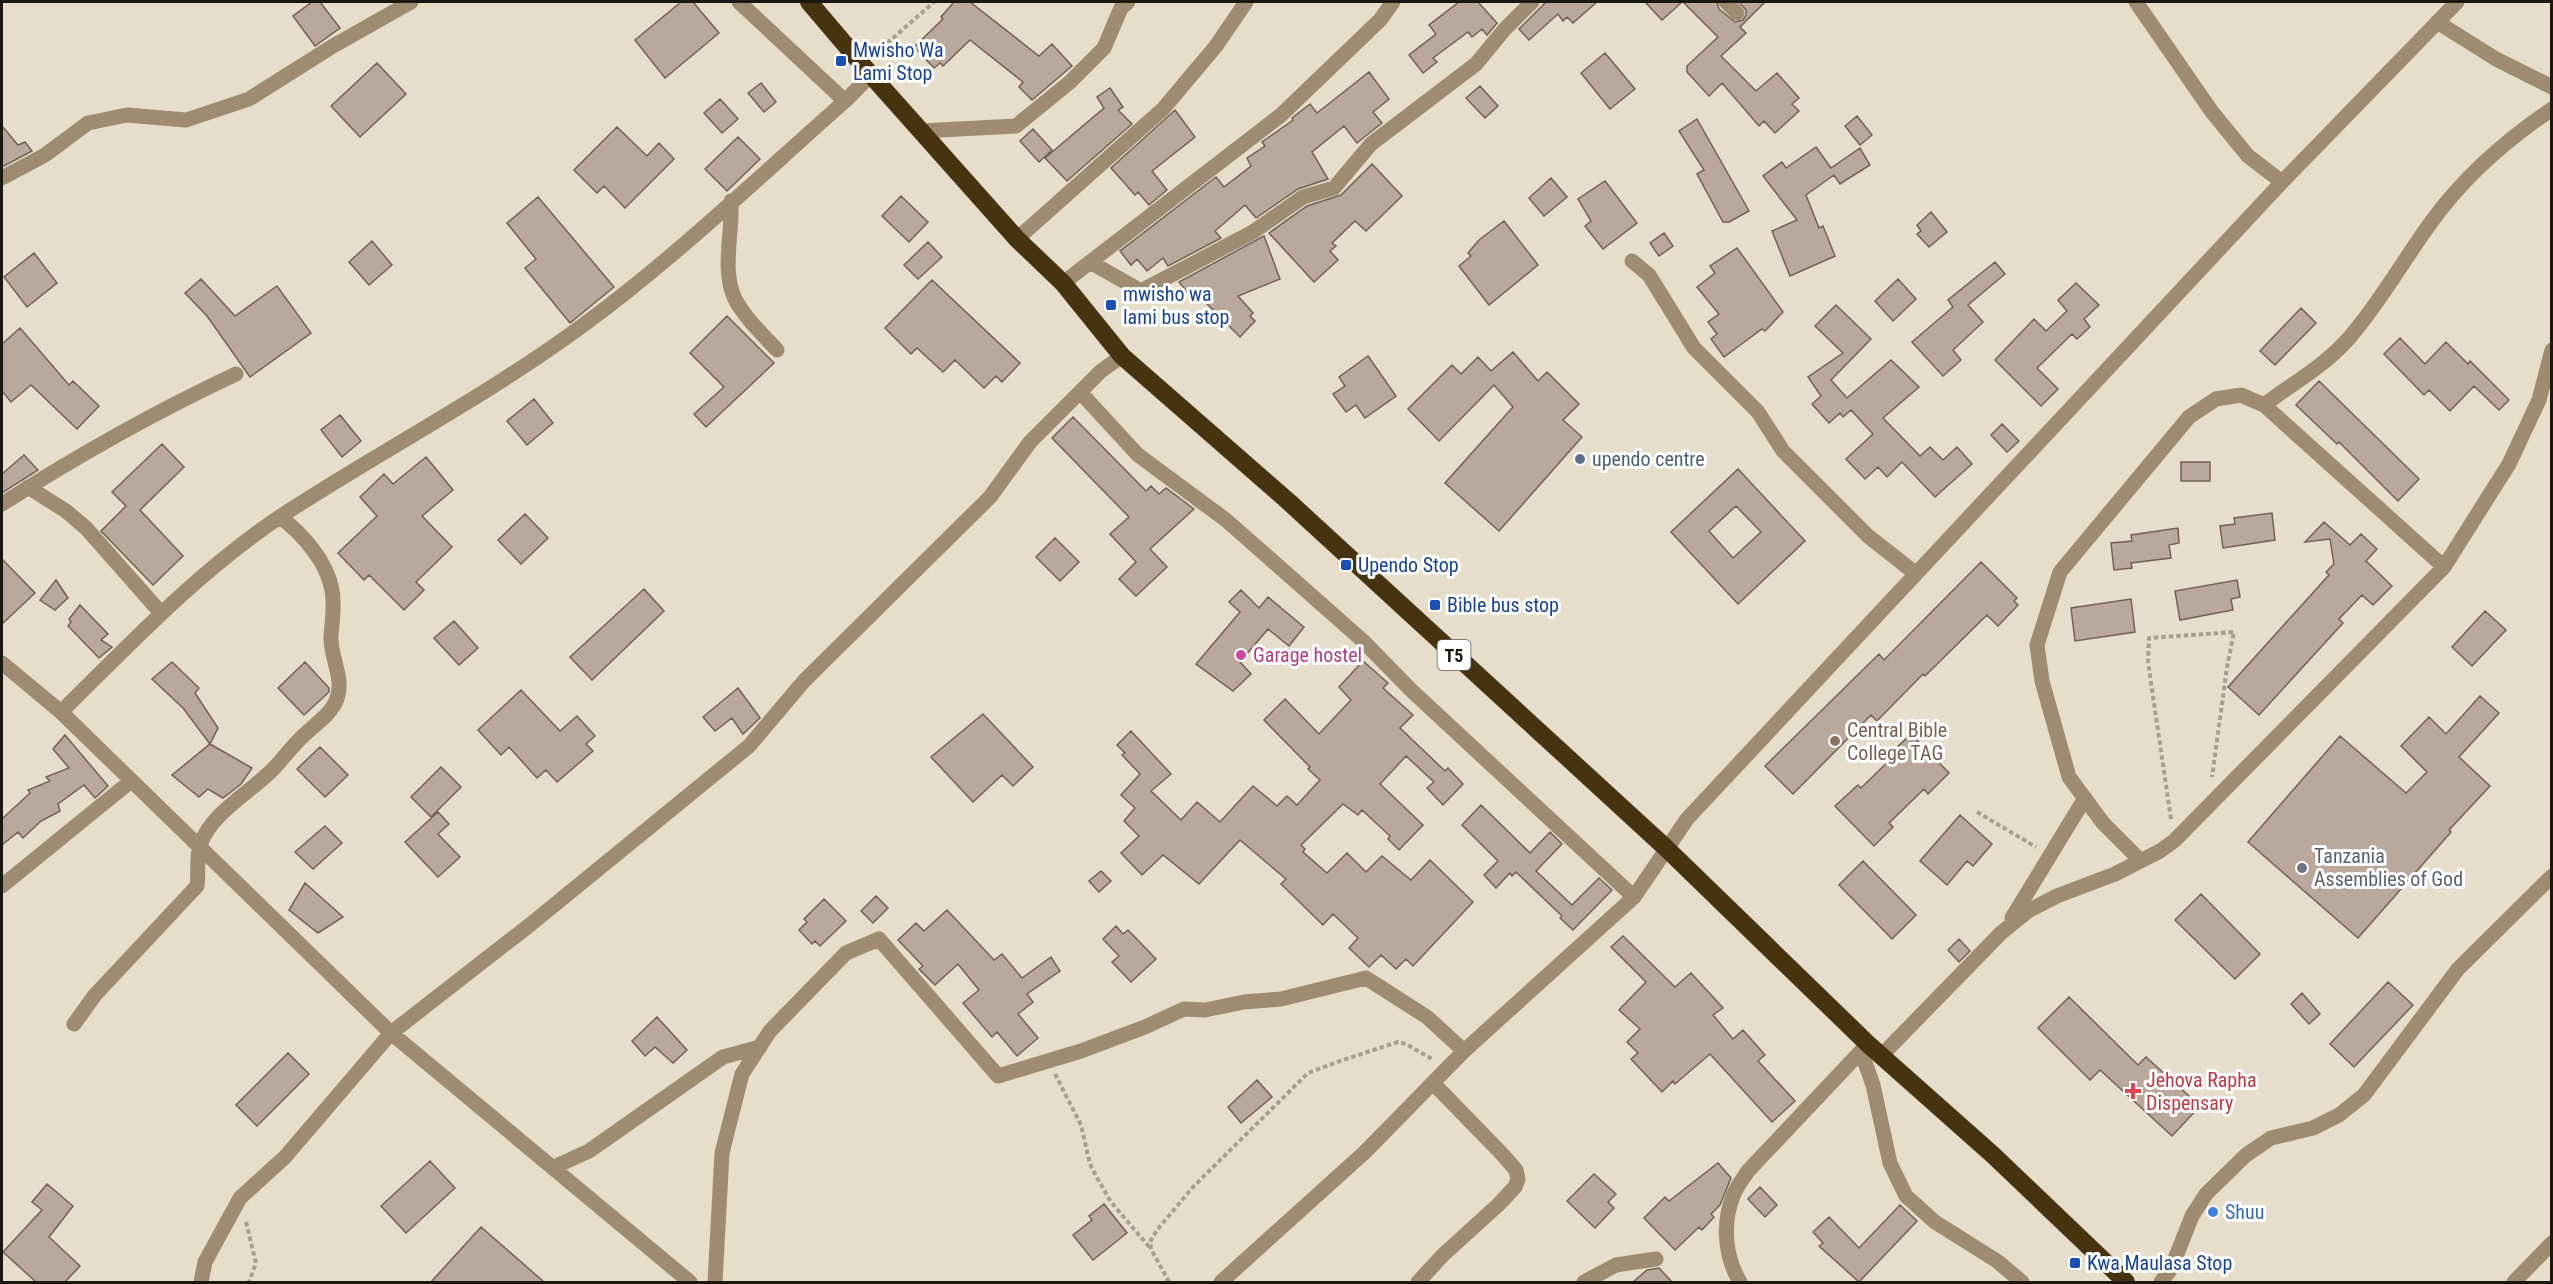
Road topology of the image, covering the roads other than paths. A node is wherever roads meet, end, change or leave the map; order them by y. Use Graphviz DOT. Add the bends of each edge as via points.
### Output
graph roads {
  1 [pos="411,2"];
  2 [pos="739,2"];
  3 [pos="809,2"];
  4 [pos="1128,2"];
  5 [pos="1246,2"];
  6 [pos="1393,2"];
  7 [pos="1532,2"];
  8 [pos="2136,2"];
  9 [pos="2457,2"];
  10 [pos="2437,22"];
  11 [pos="866,70"];
  12 [pos="2552,87"];
  13 [pos="845,101"];
  14 [pos="2552,109"];
  15 [pos="921,131"];
  16 [pos="2,178"];
  17 [pos="2282,182"];
  18 [pos="731,201"];
  19 [pos="1017,238"];
  20 [pos="1632,261"];
  21 [pos="1090,262"];
  22 [pos="1063,283"];
  23 [pos="777,350"];
  24 [pos="2552,350"];
  25 [pos="1122,356"];
  26 [pos="236,374"];
  27 [pos="2552,384"];
  28 [pos="1080,392"];
  29 [pos="2539,400"];
  30 [pos="2264,405"];
  31 [pos="27,487"];
  32 [pos="2,504"];
  33 [pos="280,517"];
  34 [pos="2444,567"];
  35 [pos="1915,573"];
  36 [pos="161,613"];
  37 [pos="2,663"];
  38 [pos="61,712"];
  39 [pos="131,781"];
  40 [pos="2085,798"];
  41 [pos="199,846"];
  42 [pos="1666,848"];
  43 [pos="2141,861"];
  44 [pos="2552,876"];
  45 [pos="2,886"];
  46 [pos="1634,897"];
  47 [pos="2004,931"];
  48 [pos="74,1024"];
  49 [pos="392,1033"];
  50 [pos="760,1047"];
  51 [pos="1870,1050"];
  52 [pos="1464,1051"];
  53 [pos="1433,1083"];
  54 [pos="554,1167"];
  55 [pos="2552,1243"];
  56 [pos="1656,1259"];
  57 [pos="201,1282"];
  58 [pos="690,1282"];
  59 [pos="715,1282"];
  60 [pos="1221,1282"];
  61 [pos="1418,1282"];
  62 [pos="1584,1282"];
  63 [pos="1740,1282"];
  64 [pos="2022,1282"];
  65 [pos="2126,1282"];
  66 [pos="2161,1282"];
  67 [pos="2514,1282"];
  1 -- 16 [label="street" via="249,99 186,120 127,115 88,123 45,155"];
  2 -- 13 [label="street"];
  3 -- 11 [label="highway, T5"];
  4 -- 15 [label="street" via="1121,8 1104,48 1016,126"];
  5 -- 19 [label="street" via="1175,97"];
  6 -- 21 [label="street" via="1372,28 1281,115"];
  7 -- 21 [label="street" via="1476,64 1371,144 1334,188 1303,198 1253,232 1142,291"];
  8 -- 17 [label="street" via="2212,112 2248,156"];
  9 -- 10 [label="street"];
  10 -- 12 [label="street" via="2496,59"];
  10 -- 17 [label="street"];
  11 -- 13 [label="street"];
  11 -- 15 [label="highway, T5"];
  13 -- 18 [label="street"];
  14 -- 30 [label="street" via="2465,179 2349,338 2310,374"];
  15 -- 19 [label="highway, T5"];
  17 -- 35 [label="street"];
  18 -- 23 [label="street" via="730,285 747,317"];
  18 -- 33 [label="street" via="649,275 584,324 464,405"];
  19 -- 22 [label="highway, T5"];
  20 -- 35 [label="street" via="1649,275 1694,348 1758,412 1783,451 1868,536"];
  21 -- 22 [label="street"];
  22 -- 25 [label="highway, T5"];
  24 -- 29 [label="street"];
  25 -- 28 [label="street"];
  25 -- 42 [label="highway, T5" via="1288,502"];
  26 -- 31 [label="street" via="118,434"];
  27 -- 29 [label="street"];
  28 -- 46 [label="street" via="1138,455 1226,520 1344,625"];
  28 -- 49 [label="street" via="1030,442 990,496 804,681 749,746"];
  29 -- 34 [label="street" via="2508,464"];
  30 -- 34 [label="street"];
  30 -- 40 [label="street" via="2241,395 2232,396 2216,399 2189,417 2060,572 2037,645 2042,681 2069,777"];
  31 -- 32 [label="street"];
  31 -- 36 [label="street" via="86,528"];
  33 -- 36 [label="street"];
  33 -- 41 [label="street" via="295,528 327,574 332,590 331,638 338,695 334,706 270,772 214,821"];
  34 -- 43 [label="street" via="2174,841"];
  35 -- 42 [label="street" via="1687,819"];
  36 -- 38 [label="street"];
  37 -- 38 [label="street"];
  38 -- 39 [label="street"];
  39 -- 41 [label="street"];
  39 -- 45 [label="street"];
  40 -- 43 [label="street" via="2103,823"];
  40 -- 47 [label="street"];
  41 -- 48 [label="street" via="197,886 95,995"];
  41 -- 49 [label="street"];
  42 -- 46 [label="street"];
  42 -- 51 [label="highway, T5"];
  43 -- 47 [label="street" via="2039,904"];
  44 -- 66 [label="street" via="2458,969 2364,1095 2339,1115 2313,1128 2271,1138 2212,1187 2192,1216 2171,1269"];
  46 -- 52 [label="street"];
  47 -- 51 [label="street"];
  49 -- 54 [label="street"];
  49 -- 57 [label="street" via="285,1157 240,1198 205,1262"];
  50 -- 52 [label="street" via="846,953 879,939 998,1076 1129,1034 1184,1009 1205,1010 1281,999 1366,978 1427,1017"];
  50 -- 54 [label="street" via="723,1057 589,1151"];
  50 -- 59 [label="street" via="742,1074 722,1153"];
  51 -- 63 [label="street" via="1748,1171 1733,1195 1727,1241 1733,1270"];
  51 -- 64 [label="street" via="1873,1085 1890,1163 1906,1196 1935,1222 1997,1261"];
  51 -- 65 [label="highway, T5" via="1993,1155"];
  52 -- 53 [label="street"];
  53 -- 60 [label="street" via="1365,1152"];
  53 -- 61 [label="street" via="1502,1154 1516,1170 1518,1179 1498,1205"];
  54 -- 58 [label="street"];
  55 -- 67 [label="street"];
  56 -- 62 [label="street" via="1616,1265"];
}
